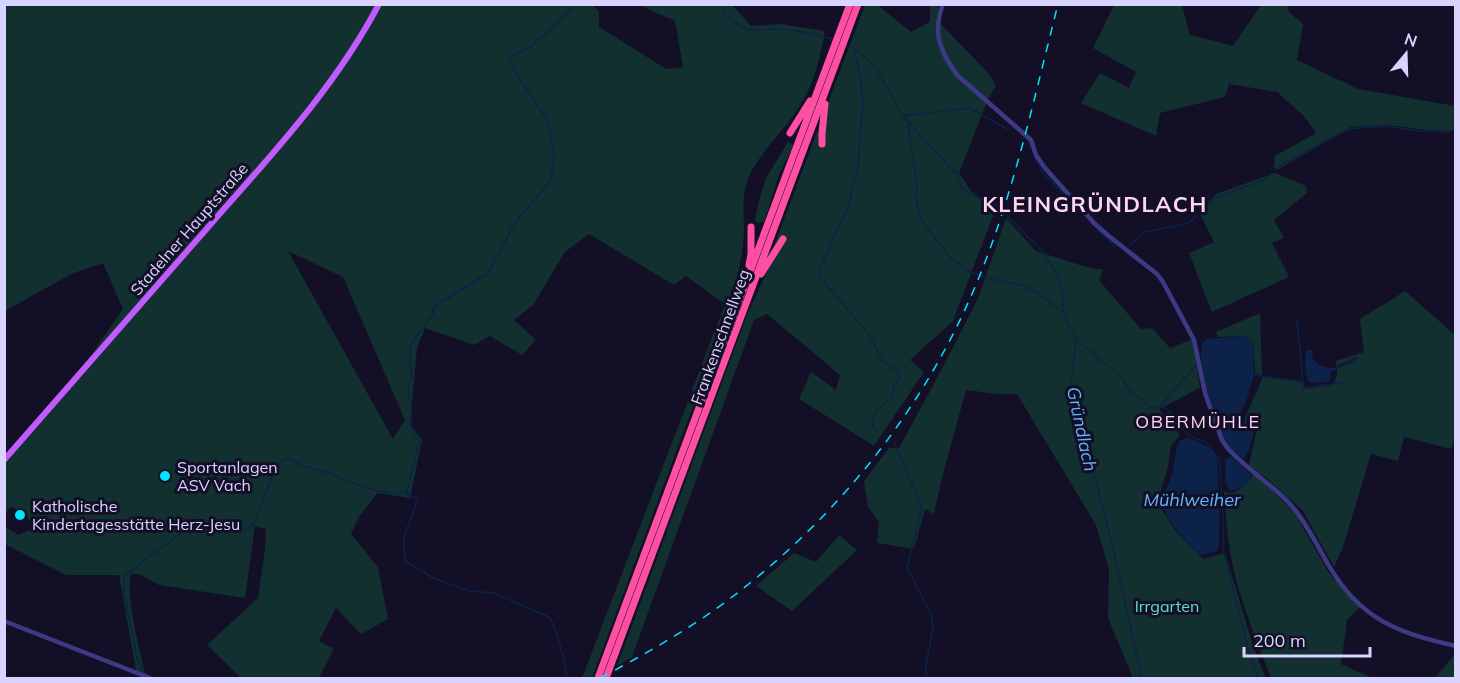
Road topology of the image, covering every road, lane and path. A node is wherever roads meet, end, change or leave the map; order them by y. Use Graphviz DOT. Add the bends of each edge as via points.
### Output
graph roads {
  1 [pos="379,4"];
  2 [pos="850,4"];
  3 [pos="858,4"];
  4 [pos="943,4"];
  5 [pos="821,83"];
  6 [pos="827,89"];
  7 [pos="790,133"];
  8 [pos="822,144"];
  9 [pos="751,227"];
  10 [pos="783,239"];
  11 [pos="746,283"];
  12 [pos="752,289"];
  13 [pos="4,460"];
  14 [pos="4,621"];
  15 [pos="1455,646"];
  16 [pos="150,678"];
  17 [pos="598,678"];
  18 [pos="606,678"];
  1 -- 13 [label="main road, Stadelner Hauptstraße" via="353,50 310,109"];
  2 -- 5 [label="highway, Frankenschnellweg"];
  3 -- 6 [label="highway, Frankenschnellweg"];
  4 -- 15 [label="street" via="938,36 942,52 957,75 1031,140 1045,168 1095,224 1163,282 1194,340 1205,393 1226,446 1291,504 1336,577 1364,608 1396,629"];
  5 -- 7 [label="highway"];
  5 -- 11 [label="highway, Frankenschnellweg"];
  6 -- 8 [label="highway"];
  6 -- 12 [label="highway, Frankenschnellweg"];
  9 -- 11 [label="highway"];
  10 -- 12 [label="highway"];
  11 -- 17 [label="highway, Frankenschnellweg"];
  12 -- 18 [label="highway, Frankenschnellweg"];
  14 -- 16 [label="street"];
}
